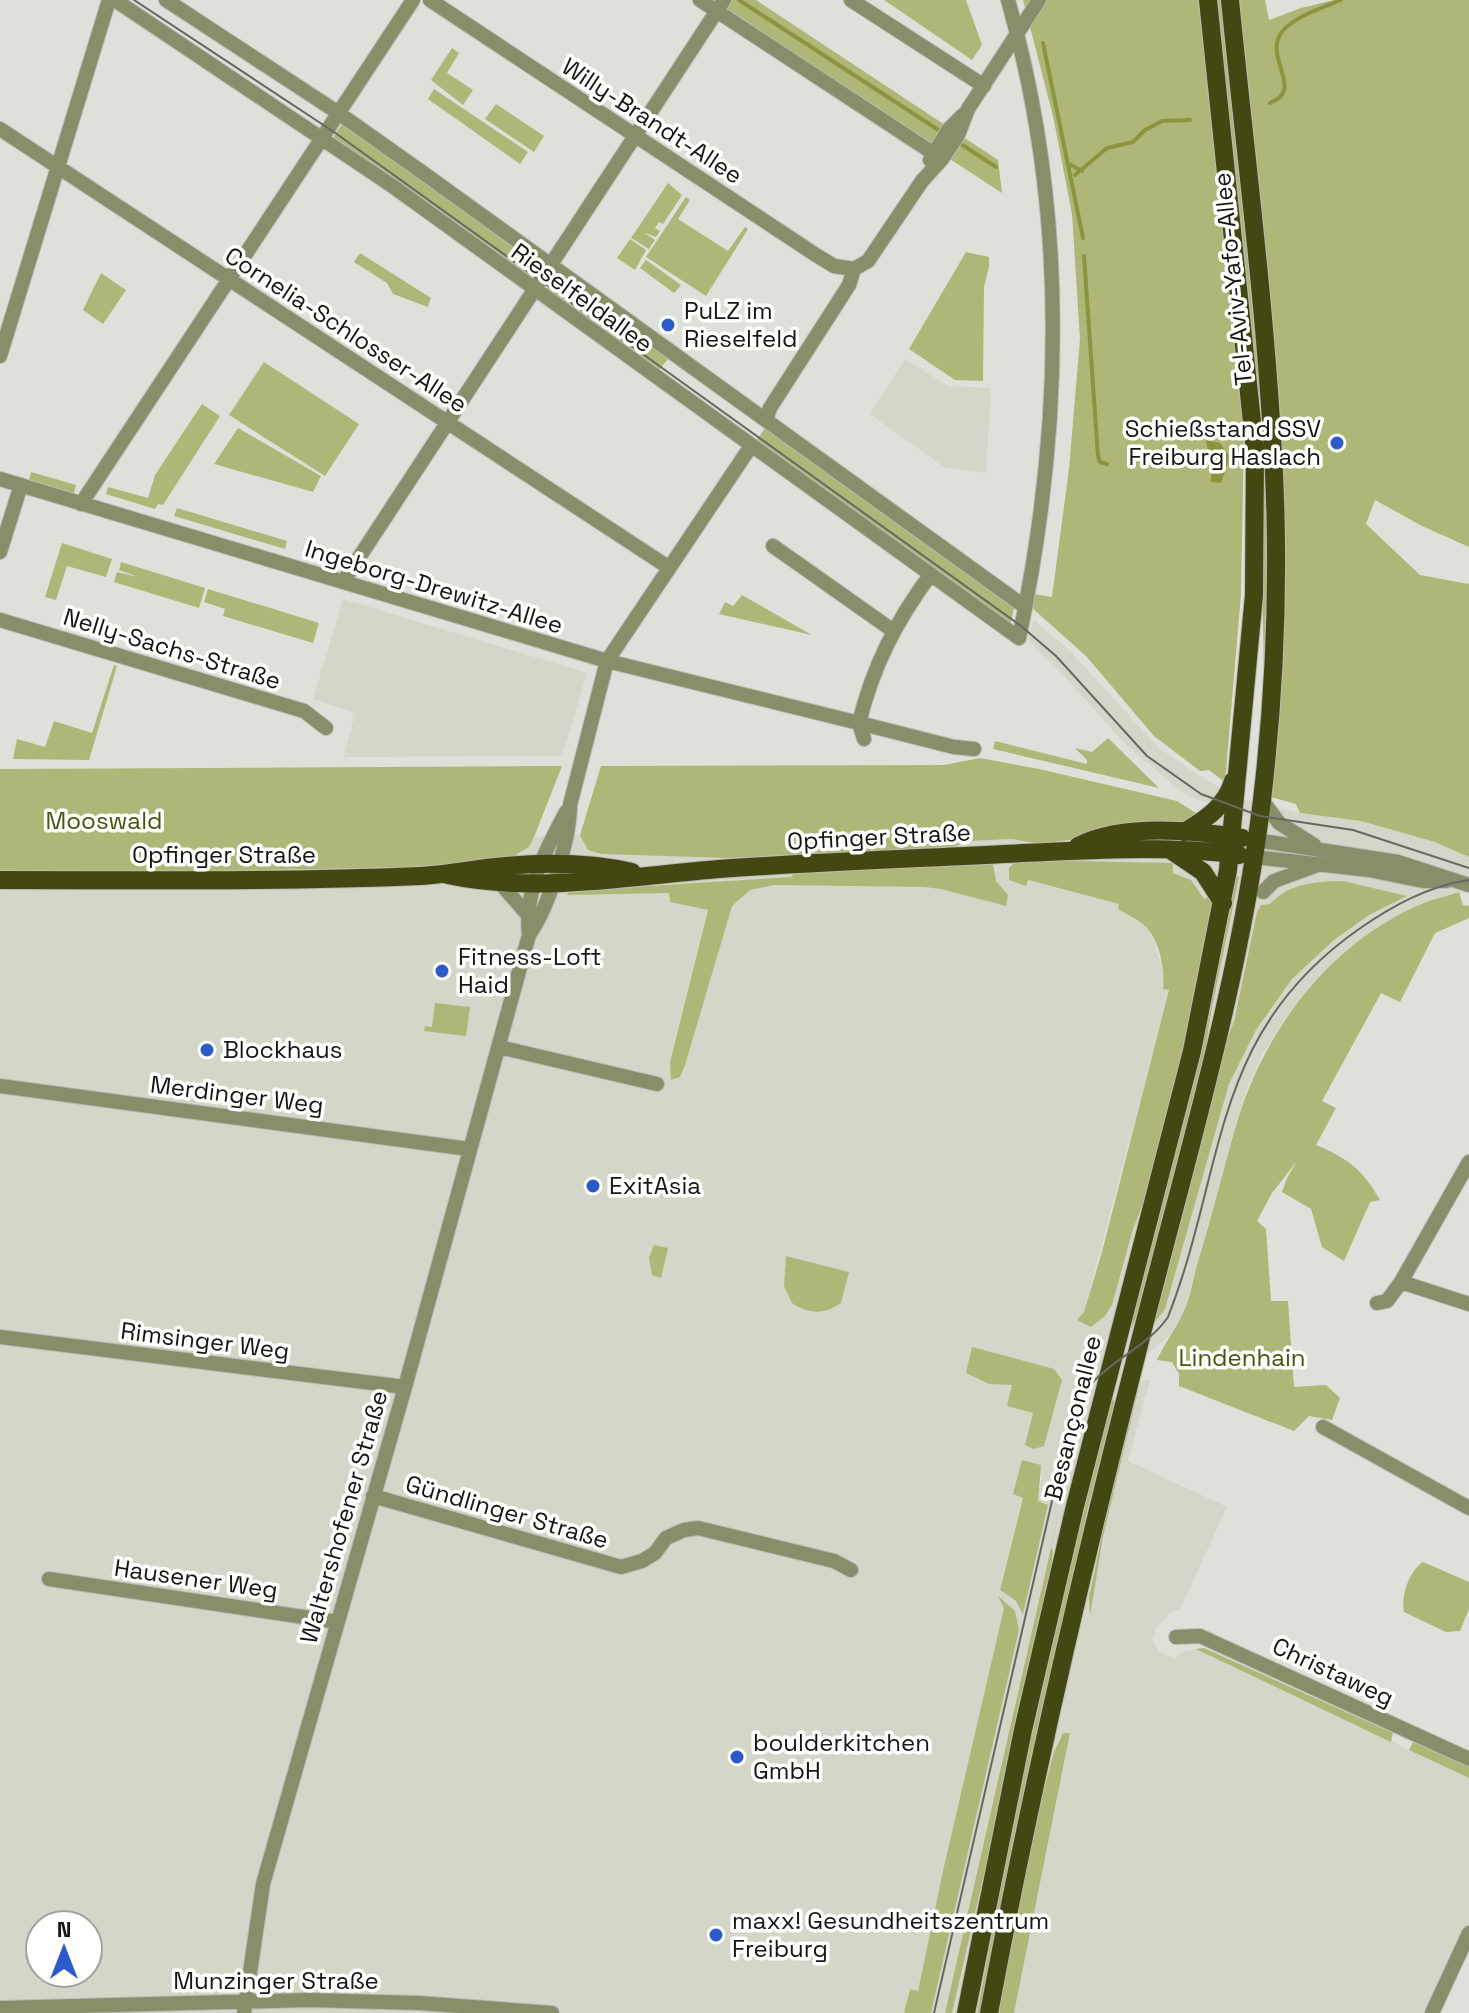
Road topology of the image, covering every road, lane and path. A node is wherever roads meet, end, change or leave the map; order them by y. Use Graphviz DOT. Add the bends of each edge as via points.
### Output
graph roads {
  1 [pos="112,0"];
  2 [pos="166,0"];
  3 [pos="413,0"];
  4 [pos="430,0"];
  5 [pos="700,0"];
  6 [pos="851,0"];
  7 [pos="1008,0"];
  8 [pos="1039,0"];
  9 [pos="1208,0"];
  10 [pos="1230,0"];
  11 [pos="721,4"];
  12 [pos="1018,34"];
  13 [pos="984,86"];
  14 [pos="337,112"];
  15 [pos="0,129"];
  16 [pos="325,132"];
  17 [pos="636,136"];
  18 [pos="940,149"];
  19 [pos="58,167"];
  20 [pos="551,265"];
  21 [pos="854,269"];
  22 [pos="228,279"];
  23 [pos="534,290"];
  24 [pos="0,356"];
  25 [pos="766,420"];
  26 [pos="448,423"];
  27 [pos="751,446"];
  28 [pos="0,479"];
  29 [pos="21,485"];
  30 [pos="81,504"];
  31 [pos="773,546"];
  32 [pos="0,552"];
  33 [pos="668,567"];
  34 [pos="931,574"];
  35 [pos="343,582"];
  36 [pos="1025,607"];
  37 [pos="0,620"];
  38 [pos="892,630"];
  39 [pos="607,661"];
  40 [pos="859,723"];
  41 [pos="326,728"];
  42 [pos="864,739"];
  43 [pos="974,749"];
  44 [pos="1239,759"];
  45 [pos="1262,800"];
  46 [pos="1184,832"];
  47 [pos="1230,845"];
  48 [pos="1255,848"];
  49 [pos="1170,849"];
  50 [pos="1067,851"];
  51 [pos="1321,856"];
  52 [pos="546,872"];
  53 [pos="448,875"];
  54 [pos="0,880"];
  55 [pos="1469,885"];
  56 [pos="505,887"];
  57 [pos="1263,892"];
  58 [pos="1223,903"];
  59 [pos="527,914"];
  60 [pos="1245,915"];
  61 [pos="529,935"];
  62 [pos="499,1047"];
  63 [pos="657,1084"];
  64 [pos="0,1086"];
  65 [pos="469,1149"];
  66 [pos="1469,1162"];
  67 [pos="1401,1282"];
  68 [pos="1377,1303"];
  69 [pos="1469,1304"];
  70 [pos="0,1337"];
  71 [pos="405,1387"];
  72 [pos="1323,1427"];
  73 [pos="373,1496"];
  74 [pos="1469,1508"];
  75 [pos="851,1570"];
  76 [pos="49,1579"];
  77 [pos="337,1622"];
  78 [pos="1176,1637"];
  79 [pos="1469,1759"];
  80 [pos="1469,1933"];
  81 [pos="0,2008"];
  82 [pos="245,2008"];
  83 [pos="552,2013"];
  84 [pos="966,2013"];
  85 [pos="989,2013"];
  86 [pos="1432,2013"];
  1 -- 16 [label="street, Rieselfeldallee"];
  1 -- 19 [label="street"];
  2 -- 14 [label="street, Rieselfeldallee"];
  3 -- 14 [label="street"];
  4 -- 17 [label="street, Willy-Brandt-Allee"];
  5 -- 11 [label="street"];
  6 -- 13 [label="street"];
  7 -- 12 [label="street"];
  8 -- 12 [label="street"];
  9 -- 44 [label="main road, Tel-Aviv-Yafo-Allee" via="1255,451 1254,595"];
  10 -- 45 [label="main road, Tel-Aviv-Yafo-Allee" via="1271,421 1275,635"];
  11 -- 17 [label="street"];
  11 -- 18 [label="street"];
  12 -- 13 [label="street"];
  12 -- 36 [label="street" via="1051,228 1054,307 1047,472"];
  13 -- 18 [label="street"];
  14 -- 16 [label="street"];
  14 -- 20 [label="street, Rieselfeldallee"];
  15 -- 19 [label="street, Cornelia-Schlosser-Allee"];
  16 -- 22 [label="street"];
  16 -- 23 [label="street, Rieselfeldallee"];
  17 -- 20 [label="street"];
  17 -- 21 [label="street, Willy-Brandt-Allee" via="834,266"];
  18 -- 21 [label="street" via="880,245"];
  19 -- 22 [label="street, Cornelia-Schlosser-Allee"];
  19 -- 24 [label="street"];
  20 -- 23 [label="street"];
  20 -- 25 [label="street, Rieselfeldallee"];
  21 -- 25 [label="street"];
  22 -- 26 [label="street, Cornelia-Schlosser-Allee"];
  22 -- 30 [label="street"];
  23 -- 26 [label="street"];
  23 -- 27 [label="street, Rieselfeldallee"];
  25 -- 36 [label="street, Rieselfeldallee"];
  26 -- 33 [label="street, Cornelia-Schlosser-Allee"];
  26 -- 35 [label="street"];
  27 -- 33 [label="street"];
  27 -- 34 [label="street, Rieselfeldallee"];
  28 -- 29 [label="street, Ingeborg-Drewitz-Allee"];
  29 -- 30 [label="street, Ingeborg-Drewitz-Allee"];
  29 -- 32 [label="street"];
  30 -- 35 [label="street, Ingeborg-Drewitz-Allee"];
  31 -- 38 [label="street"];
  33 -- 39 [label="street"];
  34 -- 36 [label="street, Rieselfeldallee" via="1019,638"];
  34 -- 38 [label="street"];
  35 -- 39 [label="street, Ingeborg-Drewitz-Allee"];
  37 -- 41 [label="street, Nelly-Sachs-Straße" via="304,711"];
  38 -- 40 [label="street"];
  39 -- 40 [label="street, Ingeborg-Drewitz-Allee"];
  39 -- 52 [label="street" via="570,805"];
  40 -- 42 [label="street"];
  40 -- 43 [label="street, Ingeborg-Drewitz-Allee"];
  44 -- 46 [label="main road" via="1231,788 1211,815"];
  44 -- 47 [label="main road, Tel-Aviv-Yafo-Allee"];
  45 -- 48 [label="main road, Tel-Aviv-Yafo-Allee"];
  45 -- 51 [label="street" via="1279,823"];
  46 -- 47 [label="main road, Opfinger Straße"];
  46 -- 50 [label="main road, Opfinger Straße" via="1116,833"];
  47 -- 48 [label="main road, Opfinger Straße"];
  47 -- 49 [label="main road, Opfinger Straße"];
  47 -- 58 [label="main road, Besançonallee"];
  48 -- 51 [label="street, Opfinger Straße"];
  48 -- 60 [label="main road, Besançonallee"];
  49 -- 50 [label="main road, Opfinger Straße"];
  49 -- 58 [label="main road" via="1203,872"];
  50 -- 52 [label="main road, Opfinger Straße" via="646,875"];
  51 -- 55 [label="street, Opfinger Straße" via="1398,862"];
  51 -- 57 [label="street"];
  52 -- 53 [label="main road, Opfinger Straße" via="484,868"];
  52 -- 56 [label="main road, Opfinger Straße"];
  52 -- 59 [label="street, Waltershofener Straße"];
  52 -- 61 [label="street, Waltershofener Straße" via="541,918"];
  53 -- 54 [label="main road, Opfinger Straße"];
  53 -- 56 [label="main road, Opfinger Straße"];
  56 -- 59 [label="street"];
  57 -- 60 [label="main road"];
  58 -- 84 [label="main road, Besançonallee" via="1192,1051 1023,1730"];
  59 -- 61 [label="street, Waltershofener Straße"];
  60 -- 85 [label="main road, Besançonallee" via="1089,1546"];
  61 -- 62 [label="street, Waltershofener Straße"];
  62 -- 63 [label="street"];
  62 -- 65 [label="street, Waltershofener Straße"];
  64 -- 65 [label="street, Merdinger Weg"];
  65 -- 71 [label="street, Waltershofener Straße"];
  66 -- 67 [label="street"];
  67 -- 68 [label="street" via="1387,1301"];
  67 -- 69 [label="street"];
  70 -- 71 [label="street, Rimsinger Weg"];
  71 -- 73 [label="street, Waltershofener Straße"];
  72 -- 74 [label="street"];
  73 -- 75 [label="street, Gündlinger Straße" via="621,1567 655,1553 666,1538 698,1528 834,1561"];
  73 -- 77 [label="street, Waltershofener Straße"];
  76 -- 77 [label="street, Hausener Weg"];
  77 -- 82 [label="street, Waltershofener Straße" via="263,1884"];
  78 -- 79 [label="street, Christaweg" via="1200,1636"];
  80 -- 86 [label="street"];
  81 -- 82 [label="street, Munzinger Straße"];
  82 -- 83 [label="street, Munzinger Straße" via="419,2003"];
}
